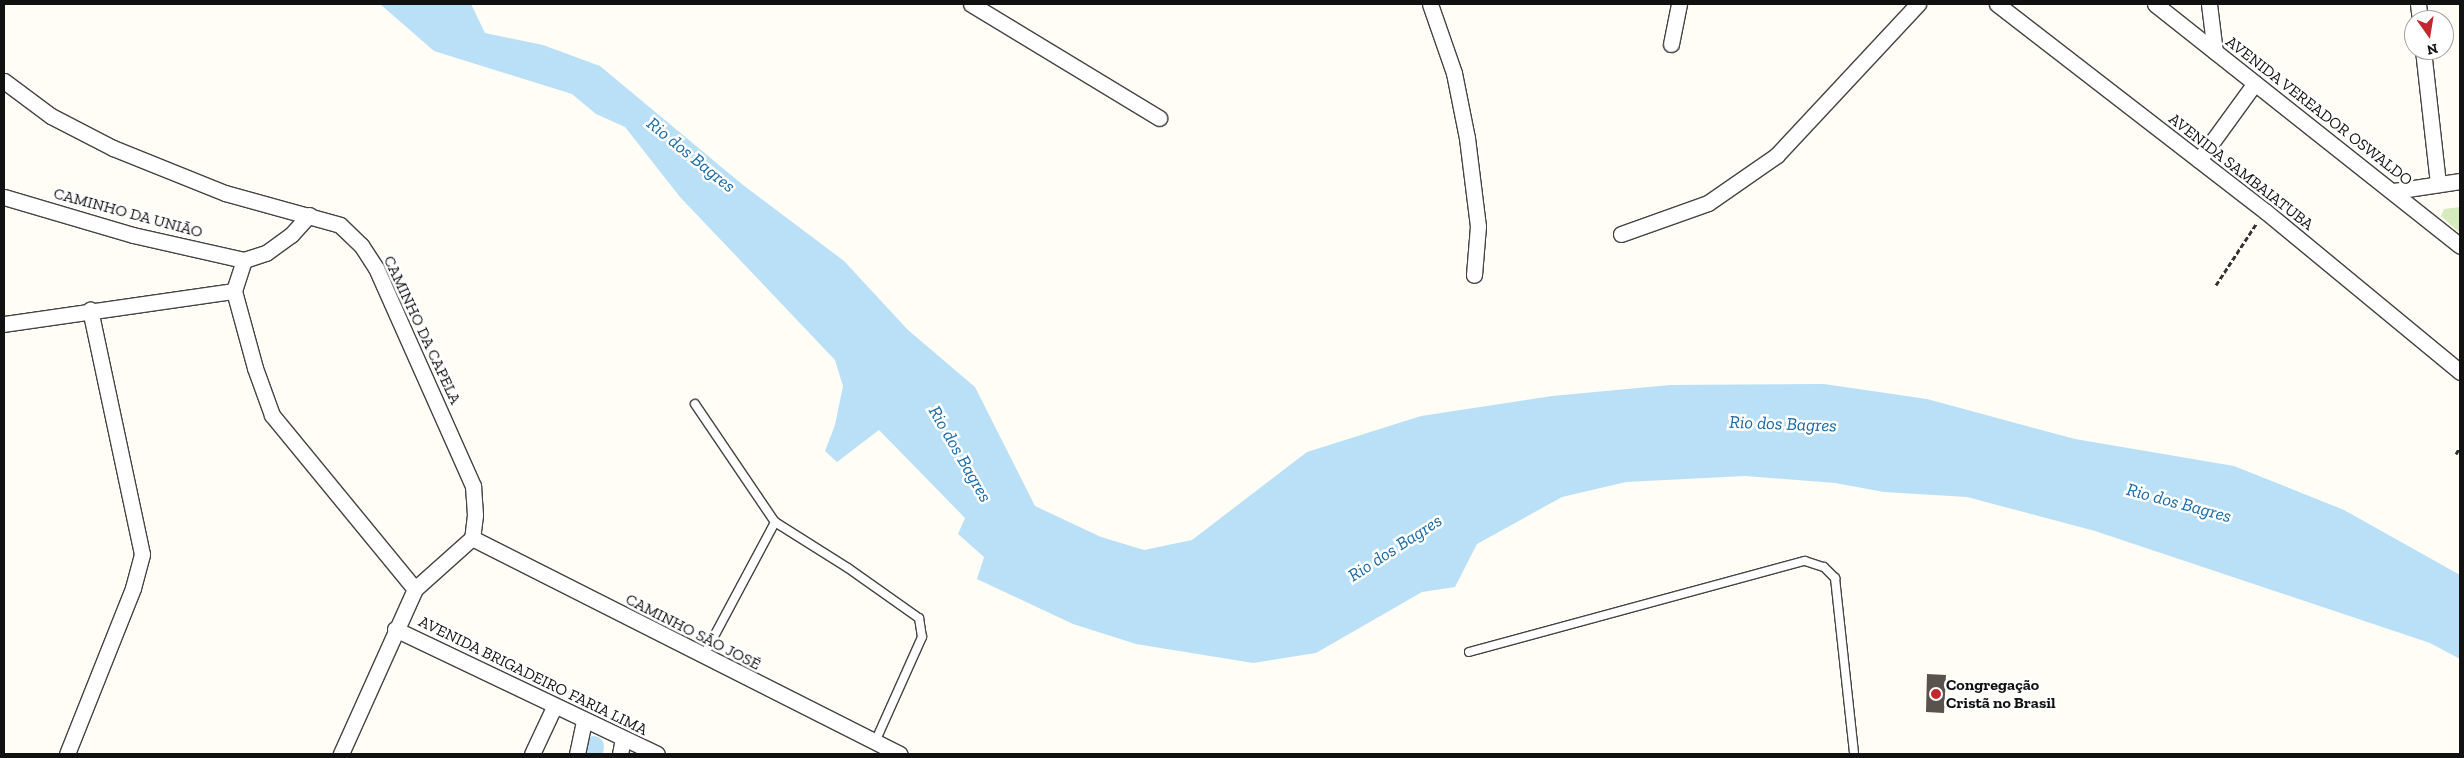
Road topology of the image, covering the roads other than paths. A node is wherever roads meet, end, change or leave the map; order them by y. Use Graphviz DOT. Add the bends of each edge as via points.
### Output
graph roads {
  1 [pos="971,4"];
  2 [pos="1430,4"];
  3 [pos="1679,4"];
  4 [pos="1918,4"];
  5 [pos="1998,4"];
  6 [pos="2155,4"];
  7 [pos="2209,4"];
  8 [pos="1670,44"];
  9 [pos="2215,52"];
  10 [pos="2424,60"];
  11 [pos="4,81"];
  12 [pos="2255,83"];
  13 [pos="1159,118"];
  14 [pos="2199,160"];
  15 [pos="2460,181"];
  16 [pos="2438,184"];
  17 [pos="2394,191"];
  18 [pos="4,197"];
  19 [pos="309,215"];
  20 [pos="1621,234"];
  21 [pos="2460,246"];
  22 [pos="244,260"];
  23 [pos="1474,275"];
  24 [pos="234,292"];
  25 [pos="90,310"];
  26 [pos="4,324"];
  27 [pos="2460,372"];
  28 [pos="695,404"];
  29 [pos="774,522"];
  30 [pos="472,538"];
  31 [pos="415,588"];
  32 [pos="395,629"];
  33 [pos="1469,652"];
  34 [pos="703,657"];
  35 [pos="554,707"];
  36 [pos="584,721"];
  37 [pos="623,738"];
  38 [pos="887,750"];
  39 [pos="67,754"];
  40 [pos="341,754"];
  41 [pos="532,754"];
  42 [pos="577,754"];
  43 [pos="620,754"];
  44 [pos="657,754"];
  45 [pos="1854,754"];
  1 -- 13 [label="street"];
  2 -- 23 [label="street" via="1454,73 1467,138 1478,226"];
  3 -- 8 [label="street"];
  4 -- 20 [label="street" via="1777,155 1708,203"];
  5 -- 14 [label="street, AVENIDA SAMBAIATUBA"];
  6 -- 9 [label="street, AVENIDA VEREADOR OSWALDO"];
  7 -- 9 [label="street"];
  9 -- 12 [label="street, AVENIDA VEREADOR OSWALDO"];
  10 -- 16 [label="street"];
  11 -- 19 [label="street, CAMINHO DA CAPELA" via="51,116 113,148 225,193"];
  12 -- 14 [label="street"];
  12 -- 17 [label="street, AVENIDA VEREADOR OSWALDO"];
  14 -- 27 [label="street, AVENIDA SAMBAIATUBA"];
  15 -- 16 [label="street"];
  16 -- 17 [label="street"];
  17 -- 21 [label="street, AVENIDA VEREADOR OSWALDO"];
  18 -- 22 [label="street, CAMINHO DA UNIÃO" via="133,235"];
  19 -- 22 [label="street" via="291,235 266,253"];
  19 -- 30 [label="street, CAMINHO DA CAPELA" via="340,225 361,245 376,268 473,486 475,515"];
  22 -- 24 [label="street"];
  24 -- 25 [label="street"];
  24 -- 31 [label="street" via="272,415"];
  25 -- 26 [label="street"];
  25 -- 39 [label="street" via="142,554 133,588"];
  28 -- 29 [label="lane"];
  29 -- 34 [label="lane"];
  29 -- 38 [label="lane" via="920,618 922,637"];
  30 -- 31 [label="street"];
  30 -- 34 [label="street, CAMINHO SÃO JOSÉ"];
  31 -- 32 [label="street"];
  32 -- 35 [label="street, AVENIDA BRIGADEIRO FARIA LIMA"];
  32 -- 40 [label="street"];
  33 -- 45 [label="lane" via="1805,561 1824,567 1834,578"];
  34 -- 38 [label="street, CAMINHO SÃO JOSÉ"];
  35 -- 36 [label="street, AVENIDA BRIGADEIRO FARIA LIMA"];
  35 -- 41 [label="street"];
  36 -- 37 [label="street, AVENIDA BRIGADEIRO FARIA LIMA"];
  36 -- 42 [label="street"];
  37 -- 43 [label="street"];
  37 -- 44 [label="street, AVENIDA BRIGADEIRO FARIA LIMA"];
}
